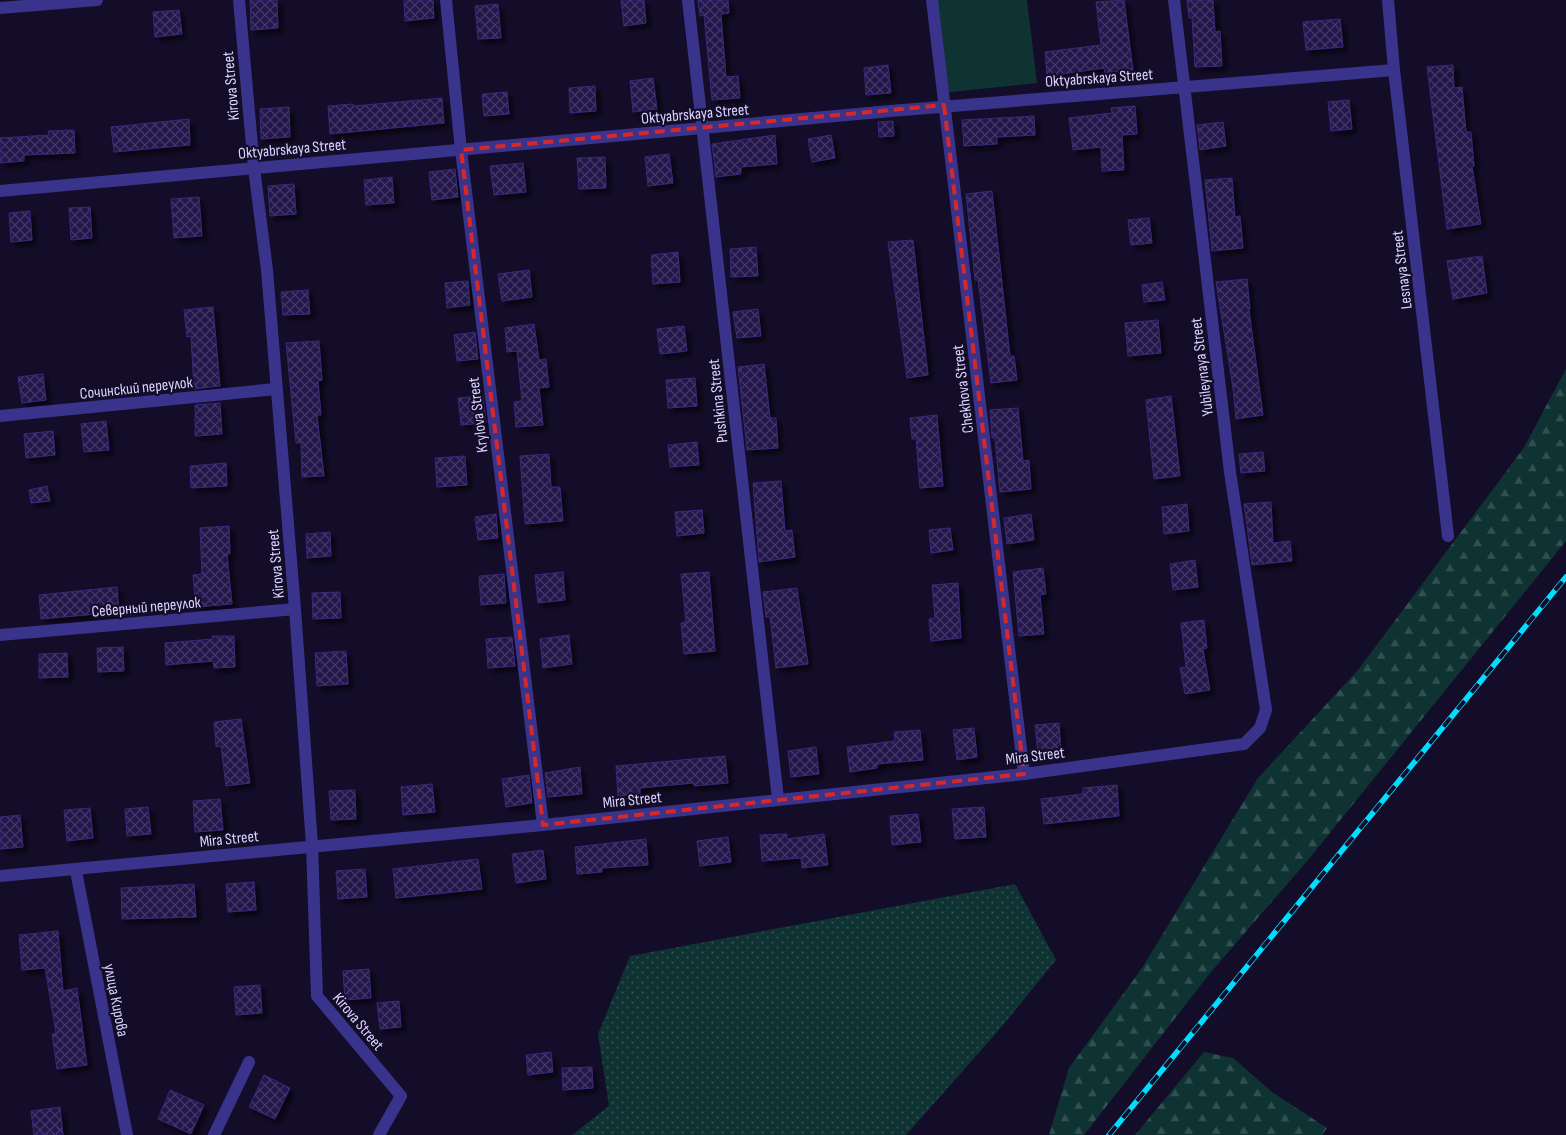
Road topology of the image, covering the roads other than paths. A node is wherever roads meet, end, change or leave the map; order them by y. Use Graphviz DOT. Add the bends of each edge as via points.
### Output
graph roads {
  1 [pos="97,0"];
  2 [pos="239,0"];
  3 [pos="446,0"];
  4 [pos="688,0"];
  5 [pos="932,0"];
  6 [pos="1174,0"];
  7 [pos="1388,0"];
  8 [pos="0,8"];
  9 [pos="1394,70"];
  10 [pos="1184,86"];
  11 [pos="944,105"];
  12 [pos="702,129"];
  13 [pos="461,150"];
  14 [pos="254,168"];
  15 [pos="0,191"];
  16 [pos="276,389"];
  17 [pos="0,416"];
  18 [pos="1448,536"];
  19 [pos="295,609"];
  20 [pos="0,635"];
  21 [pos="1260,728"];
  22 [pos="1024,774"];
  23 [pos="778,799"];
  24 [pos="543,825"];
  25 [pos="312,846"];
  26 [pos="76,871"];
  27 [pos="0,876"];
  28 [pos="249,1062"];
  29 [pos="127,1135"];
  30 [pos="214,1135"];
  31 [pos="379,1135"];
  1 -- 8 [label="street"];
  2 -- 14 [label="street, Kirova Street"];
  3 -- 13 [label="street, Krylova Street"];
  4 -- 12 [label="street, Pushkina Street"];
  5 -- 11 [label="street, Chekhova Street"];
  6 -- 10 [label="street, Yubileynaya Street"];
  7 -- 9 [label="street, Lesnaya Street"];
  9 -- 10 [label="street, Oktyabrskaya Street"];
  9 -- 18 [label="street, Lesnaya Street"];
  10 -- 11 [label="street, Oktyabrskaya Street"];
  10 -- 21 [label="street, Yubileynaya Street" via="1230,472 1266,710"];
  11 -- 12 [label="street, Oktyabrskaya Street"];
  11 -- 22 [label="street, Chekhova Street"];
  12 -- 13 [label="street, Oktyabrskaya Street"];
  12 -- 23 [label="street, Pushkina Street"];
  13 -- 14 [label="street, Oktyabrskaya Street"];
  13 -- 24 [label="street, Krylova Street"];
  14 -- 15 [label="street, Oktyabrskaya Street"];
  14 -- 16 [label="street, Kirova Street" via="267,270"];
  16 -- 17 [label="street, Сочинский переулок"];
  16 -- 19 [label="street, Kirova Street"];
  19 -- 20 [label="street, Северный переулок"];
  19 -- 25 [label="street, Kirova Street"];
  21 -- 22 [label="street, Mira Street" via="1244,744"];
  22 -- 23 [label="street, Mira Street"];
  23 -- 24 [label="street, Mira Street"];
  24 -- 25 [label="street, Mira Street"];
  25 -- 26 [label="street, Mira Street"];
  25 -- 31 [label="street, Kirova Street" via="317,996 401,1096"];
  26 -- 27 [label="street, Mira Street"];
  26 -- 29 [label="street, улица Кирова"];
  28 -- 30 [label="street"];
}
